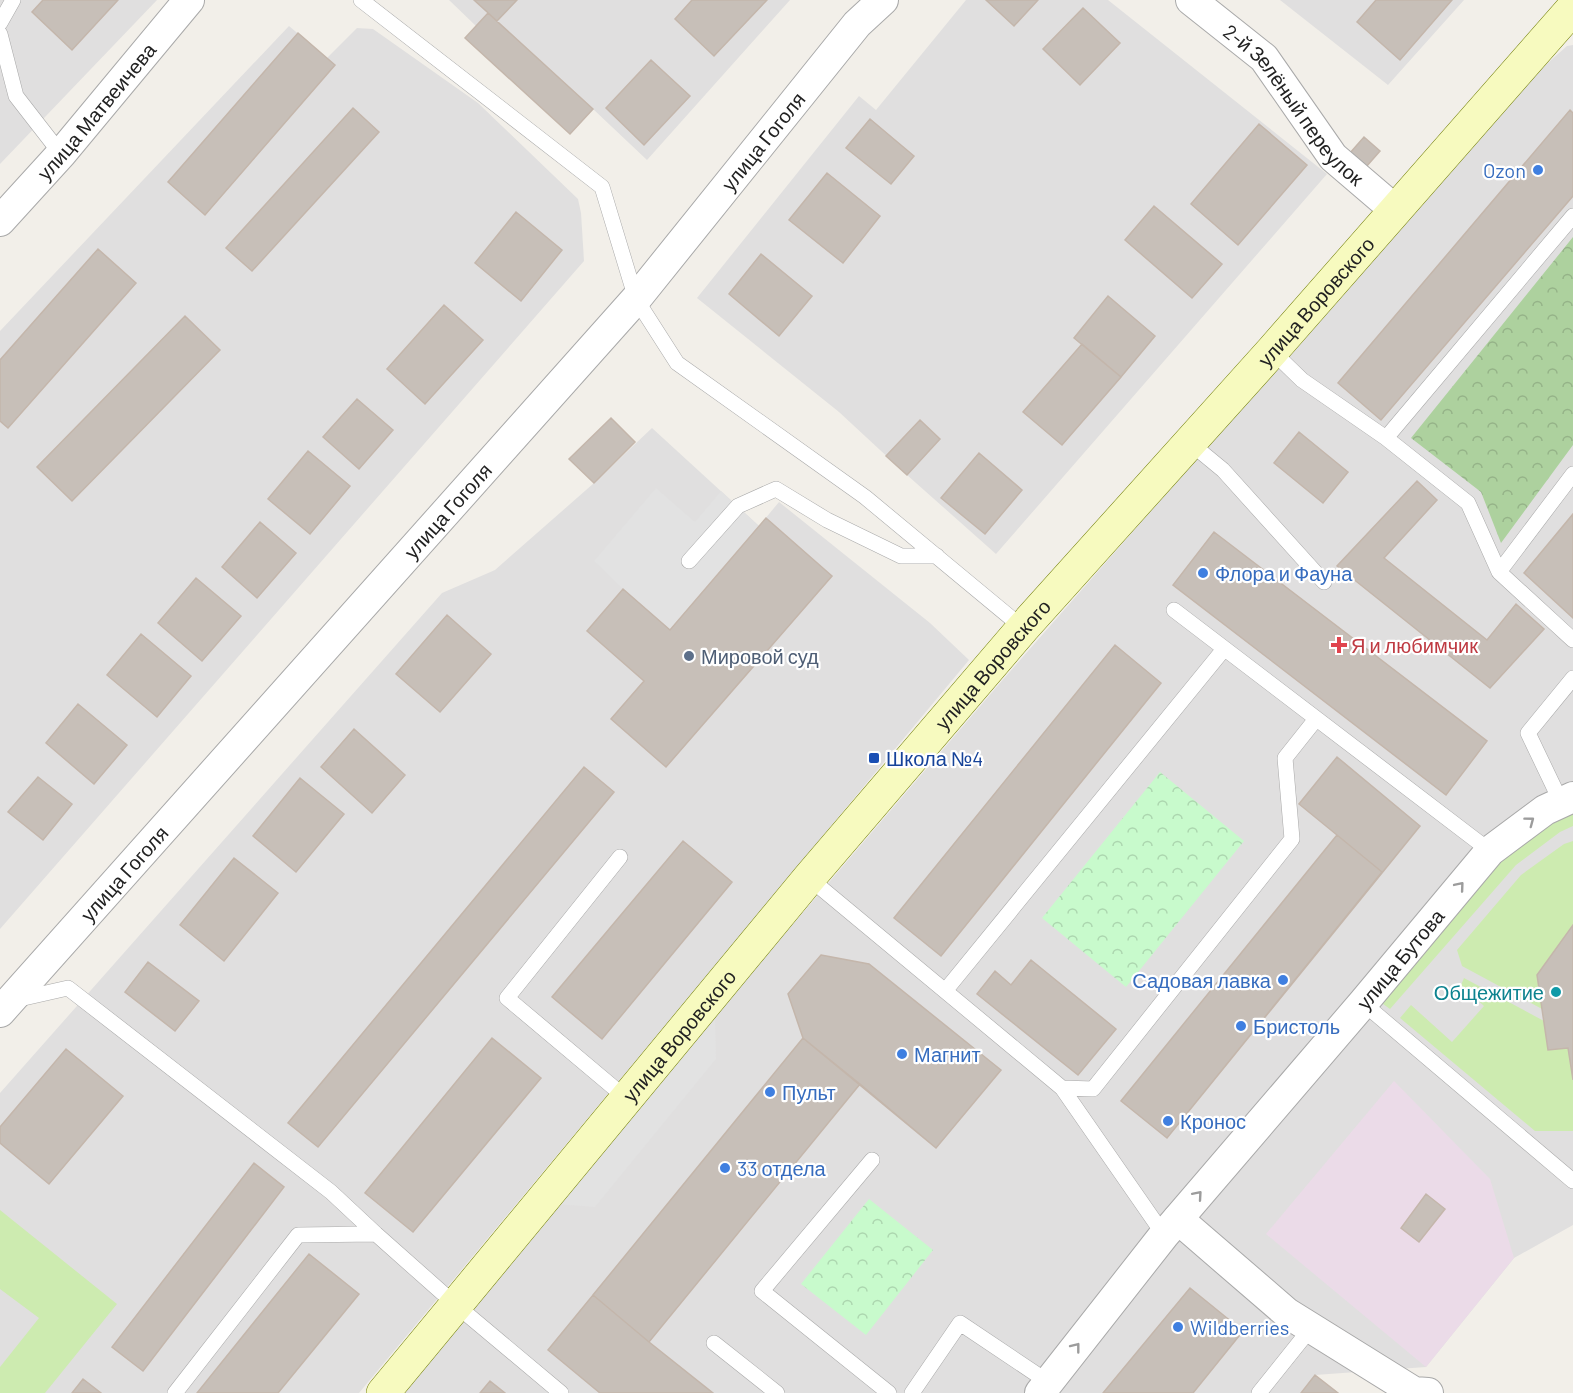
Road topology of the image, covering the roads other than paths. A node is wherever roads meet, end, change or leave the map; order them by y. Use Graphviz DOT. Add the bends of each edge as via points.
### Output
graph roads {
  1 [pos="13,0"];
  2 [pos="189,0"];
  3 [pos="361,0"];
  4 [pos="883,0"];
  5 [pos="1191,0"];
  6 [pos="1573,8"];
  7 [pos="0,23"];
  8 [pos="0,34"];
  9 [pos="61,154"];
  10 [pos="1395,210"];
  11 [pos="1573,216"];
  12 [pos="0,221"];
  13 [pos="636,299"];
  14 [pos="1272,351"];
  15 [pos="1386,438"];
  16 [pos="1189,442"];
  17 [pos="1573,474"];
  18 [pos="937,556"];
  19 [pos="689,561"];
  20 [pos="1499,572"];
  21 [pos="1324,582"];
  22 [pos="1174,610"];
  23 [pos="1023,628"];
  24 [pos="1573,640"];
  25 [pos="1224,649"];
  26 [pos="1573,678"];
  27 [pos="1316,719"];
  28 [pos="1567,800"];
  29 [pos="1490,851"];
  30 [pos="620,858"];
  31 [pos="809,878"];
  32 [pos="945,991"];
  33 [pos="1363,1003"];
  34 [pos="4,1007"];
  35 [pos="1062,1088"];
  36 [pos="626,1098"];
  37 [pos="872,1160"];
  38 [pos="1573,1181"];
  39 [pos="1171,1227"];
  40 [pos="376,1234"];
  41 [pos="456,1305"];
  42 [pos="1311,1328"];
  43 [pos="714,1343"];
  44 [pos="1044,1388"];
  45 [pos="175,1393"];
  46 [pos="383,1393"];
  47 [pos="561,1393"];
  48 [pos="777,1393"];
  49 [pos="890,1393"];
  50 [pos="912,1393"];
  51 [pos="1259,1393"];
  52 [pos="1428,1393"];
  1 -- 7 [label="lane"];
  2 -- 9 [label="street, улица Матвеичева"];
  3 -- 13 [label="lane" via="602,186"];
  4 -- 13 [label="street, улица Гоголя" via="857,24"];
  5 -- 10 [label="street, 2-й Зелёный переулок" via="1264,58 1333,157"];
  6 -- 10 [label="street, улица Воровского"];
  8 -- 9 [label="lane" via="16,96"];
  9 -- 12 [label="street, улица Матвеичева"];
  10 -- 14 [label="street, улица Воровского"];
  11 -- 15 [label="lane"];
  13 -- 18 [label="lane" via="677,363 865,497"];
  13 -- 34 [label="street, улица Гоголя"];
  14 -- 15 [label="lane" via="1302,380"];
  14 -- 16 [label="street, улица Воровского"];
  15 -- 20 [label="lane" via="1468,503"];
  16 -- 21 [label="lane" via="1223,470"];
  16 -- 23 [label="street, улица Воровского"];
  17 -- 20 [label="lane"];
  18 -- 19 [label="lane" via="901,556 827,520 776,489 738,506"];
  18 -- 23 [label="lane"];
  20 -- 24 [label="lane"];
  22 -- 25 [label="lane"];
  23 -- 31 [label="street, улица Воровского"];
  25 -- 27 [label="lane"];
  25 -- 32 [label="lane"];
  26 -- 28 [label="lane" via="1528,733"];
  27 -- 29 [label="lane"];
  27 -- 35 [label="lane" via="1285,758 1292,838 1093,1089"];
  29 -- 28 [label="street, улица Бутова, one-way" via="1545,810"];
  33 -- 29 [label="street, улица Бутова, one-way"];
  30 -- 36 [label="lane" via="507,998"];
  31 -- 32 [label="lane"];
  31 -- 36 [label="street, улица Воровского"];
  32 -- 35 [label="lane"];
  33 -- 38 [label="lane"];
  39 -- 33 [label="street, улица Бутова, one-way"];
  34 -- 40 [label="lane" via="68,988 331,1192"];
  35 -- 39 [label="lane"];
  36 -- 41 [label="street, улица Воровского"];
  37 -- 49 [label="lane" via="762,1291"];
  39 -- 42 [label="street"];
  44 -- 39 [label="street, улица Бутова, one-way"];
  40 -- 41 [label="lane"];
  40 -- 45 [label="lane" via="298,1235"];
  41 -- 46 [label="street, улица Воровского"];
  41 -- 47 [label="lane"];
  42 -- 51 [label="lane"];
  42 -- 52 [label="street" via="1414,1392"];
  43 -- 48 [label="lane"];
  44 -- 50 [label="lane" via="960,1323"];
}
